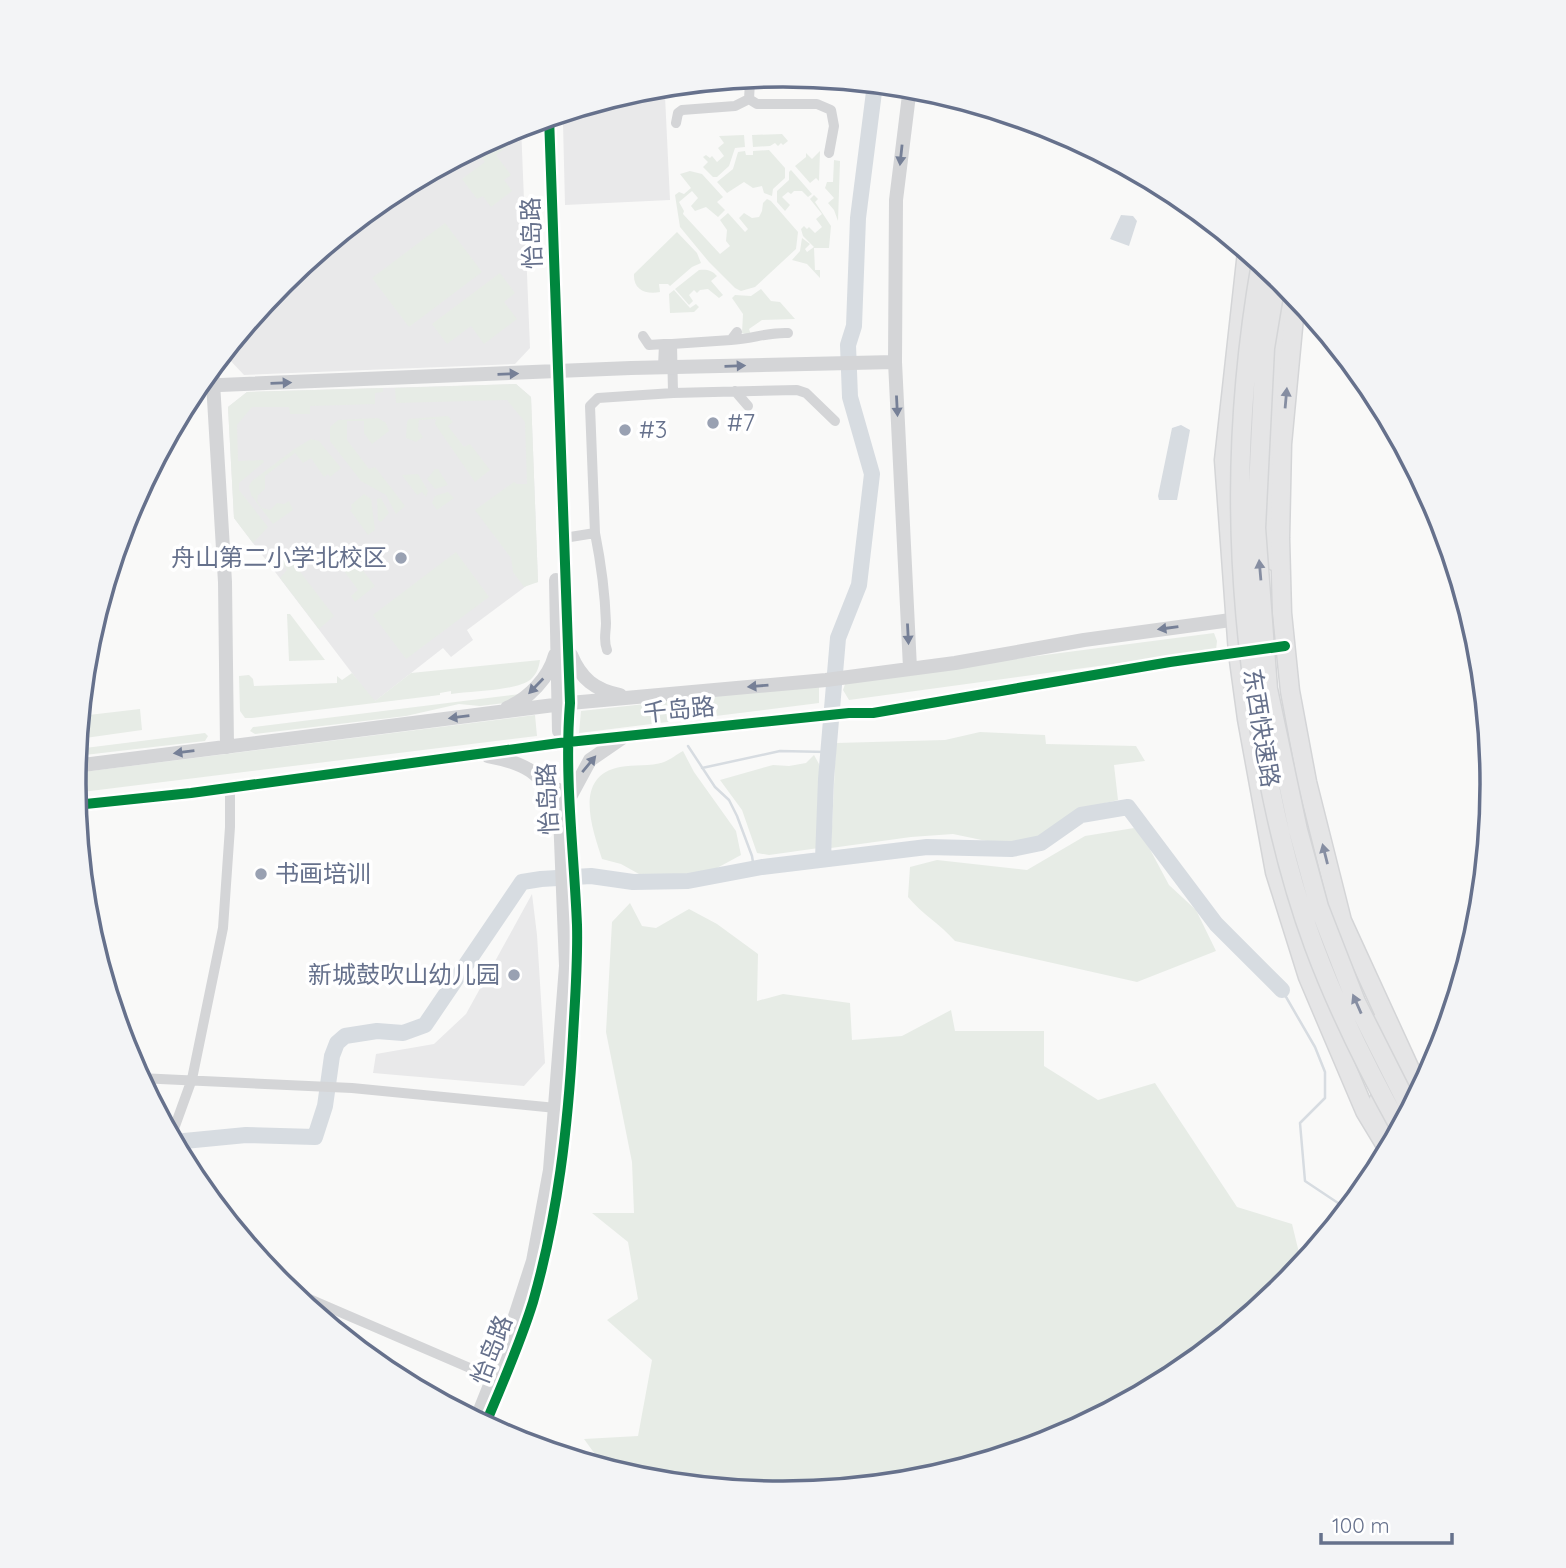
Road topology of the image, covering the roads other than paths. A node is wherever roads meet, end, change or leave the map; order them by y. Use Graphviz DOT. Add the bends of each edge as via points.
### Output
graph roads {
  1 [pos="750,88"];
  2 [pos="909,98"];
  3 [pos="749,99"];
  4 [pos="676,123"];
  5 [pos="549,128"];
  6 [pos="542,130"];
  7 [pos="829,153"];
  8 [pos="1251,267"];
  9 [pos="1252,268"];
  10 [pos="1275,290"];
  11 [pos="1285,300"];
  12 [pos="1295,311"];
  13 [pos="789,333"];
  14 [pos="643,337"];
  15 [pos="668,344"];
  16 [pos="895,362"];
  17 [pos="668,368"];
  18 [pos="554,372"];
  19 [pos="213,385"];
  20 [pos="735,391"];
  21 [pos="673,393"];
  22 [pos="748,406"];
  23 [pos="835,421"];
  24 [pos="595,533"];
  25 [pos="564,538"];
  26 [pos="1282,613"];
  27 [pos="1236,619"];
  28 [pos="1285,646"];
  29 [pos="563,648"];
  30 [pos="607,650"];
  31 [pos="1238,653"];
  32 [pos="910,668"];
  33 [pos="635,697"];
  34 [pos="565,704"];
  35 [pos="499,712"];
  36 [pos="624,737"];
  37 [pos="563,743"];
  38 [pos="227,747"];
  39 [pos="477,754"];
  40 [pos="86,765"];
  41 [pos="230,787"];
  42 [pos="569,802"];
  43 [pos="86,804"];
  44 [pos="559,818"];
  45 [pos="566,854"];
  46 [pos="568,895"];
  47 [pos="152,1078"];
  48 [pos="192,1079"];
  49 [pos="1413,1082"];
  50 [pos="1405,1098"];
  51 [pos="556,1108"];
  52 [pos="1395,1118"];
  53 [pos="175,1125"];
  54 [pos="1389,1128"];
  55 [pos="1383,1140"];
  56 [pos="317,1302"];
  57 [pos="493,1378"];
  58 [pos="480,1411"];
  59 [pos="489,1415"];
  1 -- 3 [label="street"];
  2 -- 16 [label="street, one-way" via="896,200"];
  3 -- 4 [label="street" via="735,106 682,110"];
  3 -- 7 [label="street" via="757,104 817,104 831,110 834,126"];
  5 -- 18 [label="street, 怡岛路"];
  6 -- 18 [label="street"];
  8 -- 27 [label="main road" via="1224,460"];
  9 -- 52 [label="main road, 东西快速路, bridge" via="1239,504 1243,600 1268,780 1314,946"];
  50 -- 10 [label="main road, 东西快速路, one-way, bridge" via="1356,1002 1319,907 1268,689 1256,528 1265,348"];
  11 -- 26 [label="main road" via="1270,410 1269,524"];
  26 -- 12 [label="main road, one-way" via="1282,444"];
  13 -- 15 [label="street"];
  14 -- 15 [label="street" via="649,345"];
  15 -- 17 [label="street"];
  17 -- 16 [label="street, one-way"];
  16 -- 32 [label="street, one-way"];
  17 -- 18 [label="street"];
  17 -- 21 [label="street"];
  19 -- 18 [label="street, one-way"];
  18 -- 25 [label="street, 怡岛路"];
  18 -- 29 [label="street"];
  19 -- 38 [label="street" via="225,582"];
  20 -- 21 [label="street"];
  20 -- 22 [label="street"];
  20 -- 23 [label="street" via="797,390"];
  21 -- 24 [label="street" via="598,398 590,406"];
  24 -- 25 [label="street"];
  24 -- 30 [label="street"];
  25 -- 29 [label="street, 怡岛路"];
  26 -- 27 [label="street, 千岛路"];
  26 -- 28 [label="main road"];
  27 -- 31 [label="main road"];
  27 -- 32 [label="street, 千岛路, one-way"];
  28 -- 31 [label="street, 千岛路"];
  49 -- 28 [label="main road, one-way" via="1342,920 1307,782"];
  29 -- 33 [label="street" via="587,681 606,692"];
  29 -- 34 [label="street, 怡岛路"];
  29 -- 35 [label="street, one-way" via="540,682 523,699"];
  31 -- 36 [label="street, 千岛路" via="873,713"];
  31 -- 54 [label="main road" via="1280,855 1311,962"];
  31 -- 55 [label="main road" via="1275,872 1308,977 1365,1111"];
  32 -- 33 [label="street, 千岛路, one-way"];
  33 -- 34 [label="street, 千岛路"];
  34 -- 35 [label="street, 千岛路"];
  34 -- 37 [label="street, 怡岛路"];
  35 -- 38 [label="street, 千岛路, one-way"];
  36 -- 37 [label="street, 千岛路"];
  42 -- 36 [label="street, one-way" via="590,760"];
  37 -- 39 [label="street, 千岛路"];
  37 -- 42 [label="street, 怡岛路"];
  37 -- 44 [label="street"];
  38 -- 40 [label="street, 千岛路, one-way"];
  39 -- 41 [label="street, 千岛路"];
  39 -- 44 [label="street" via="534,771 549,789"];
  41 -- 43 [label="street, 千岛路"];
  41 -- 48 [label="street" via="223,928"];
  42 -- 45 [label="street, 怡岛路"];
  44 -- 45 [label="street"];
  45 -- 46 [label="street"];
  46 -- 51 [label="street"];
  46 -- 59 [label="street, 怡岛路" via="577,925 571,1070 555,1210 532,1304"];
  47 -- 48 [label="street"];
  48 -- 51 [label="street" via="352,1088"];
  48 -- 53 [label="street"];
  51 -- 57 [label="street" via="533,1261"];
  56 -- 57 [label="street"];
  57 -- 58 [label="street"];
}
